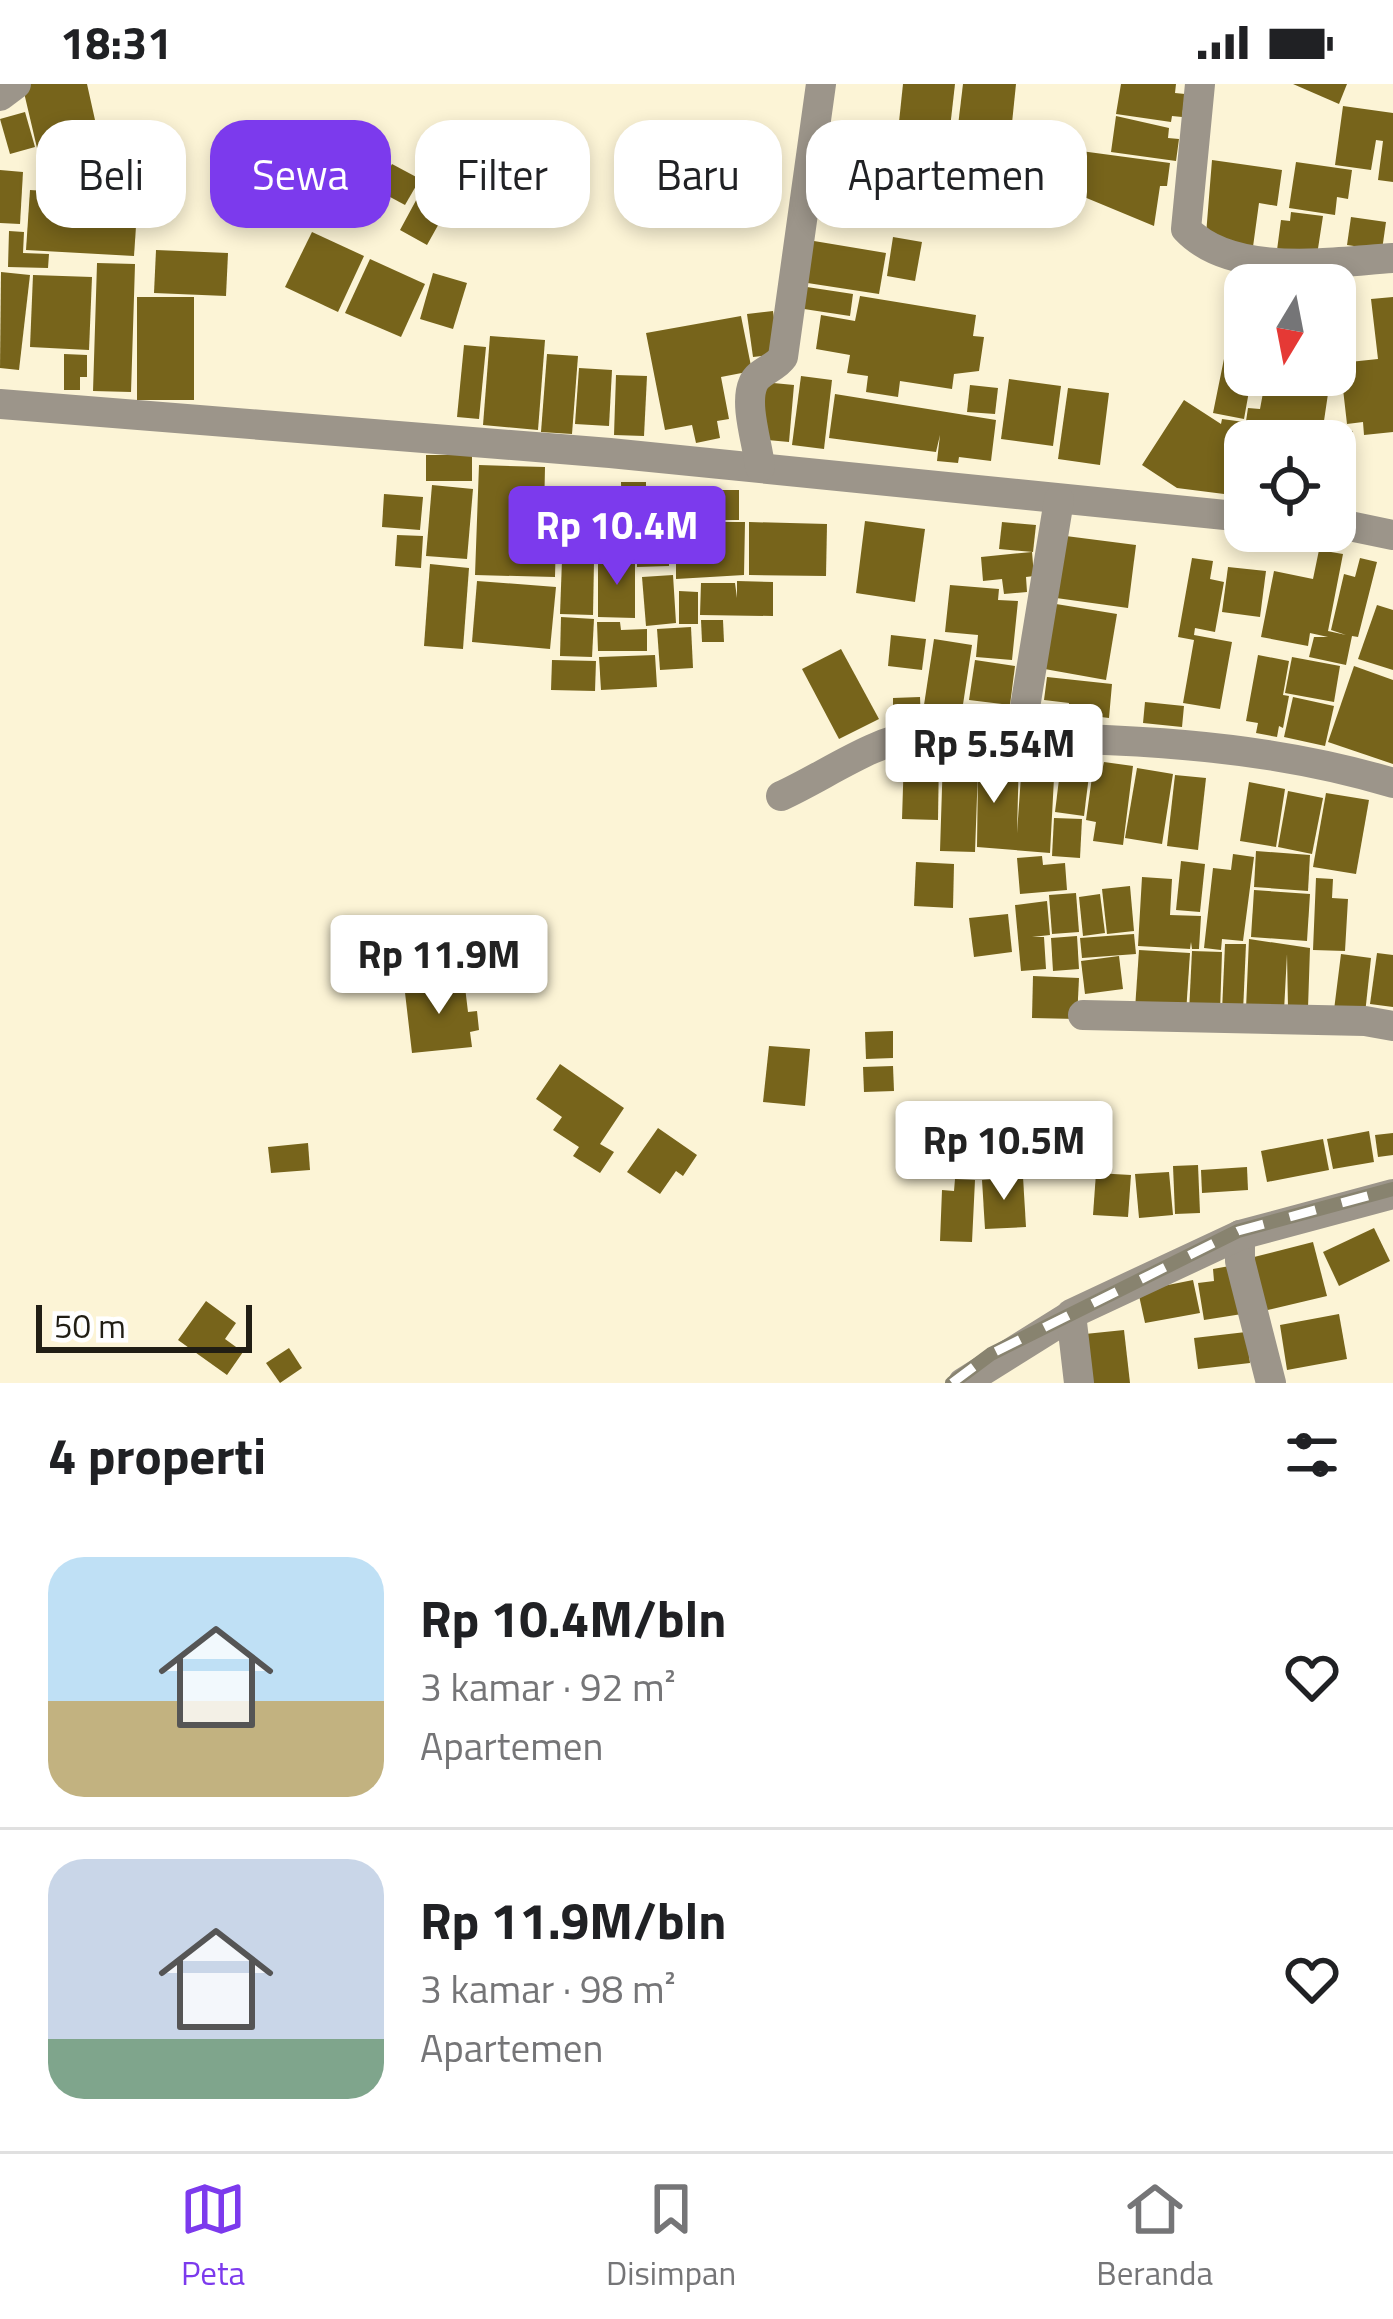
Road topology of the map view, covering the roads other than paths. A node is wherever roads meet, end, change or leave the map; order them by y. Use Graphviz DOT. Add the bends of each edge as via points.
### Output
graph roads {
  1 [pos="16,84"];
  2 [pos="821,84"];
  3 [pos="1200,84"];
  4 [pos="0,96"];
  5 [pos="1393,258"];
  6 [pos="0,404"];
  7 [pos="760,467"];
  8 [pos="1059,500"];
  9 [pos="1224,515"];
  10 [pos="1356,527"];
  11 [pos="1393,535"];
  12 [pos="1020,737"];
  13 [pos="1393,784"];
  14 [pos="781,796"];
  15 [pos="1084,1015"];
  16 [pos="1393,1026"];
  17 [pos="1393,1194"];
  18 [pos="1240,1235"];
  19 [pos="1070,1316"];
  20 [pos="963,1383"];
  21 [pos="1079,1383"];
  22 [pos="1271,1383"];
  1 -- 4 [label="street"];
  2 -- 7 [label="street" via="783,357 751,392"];
  3 -- 5 [label="street" via="1186,229 1204,248 1294,261"];
  6 -- 7 [label="street"];
  7 -- 8 [label="street"];
  8 -- 9 [label="street"];
  8 -- 12 [label="street"];
  10 -- 11 [label="street"];
  12 -- 13 [label="street" via="1182,742"];
  12 -- 14 [label="street" via="887,738"];
  15 -- 16 [label="street"];
  17 -- 18 [label="street"];
  18 -- 19 [label="street"];
  18 -- 22 [label="street"];
  19 -- 20 [label="street"];
  19 -- 21 [label="street"];
}
